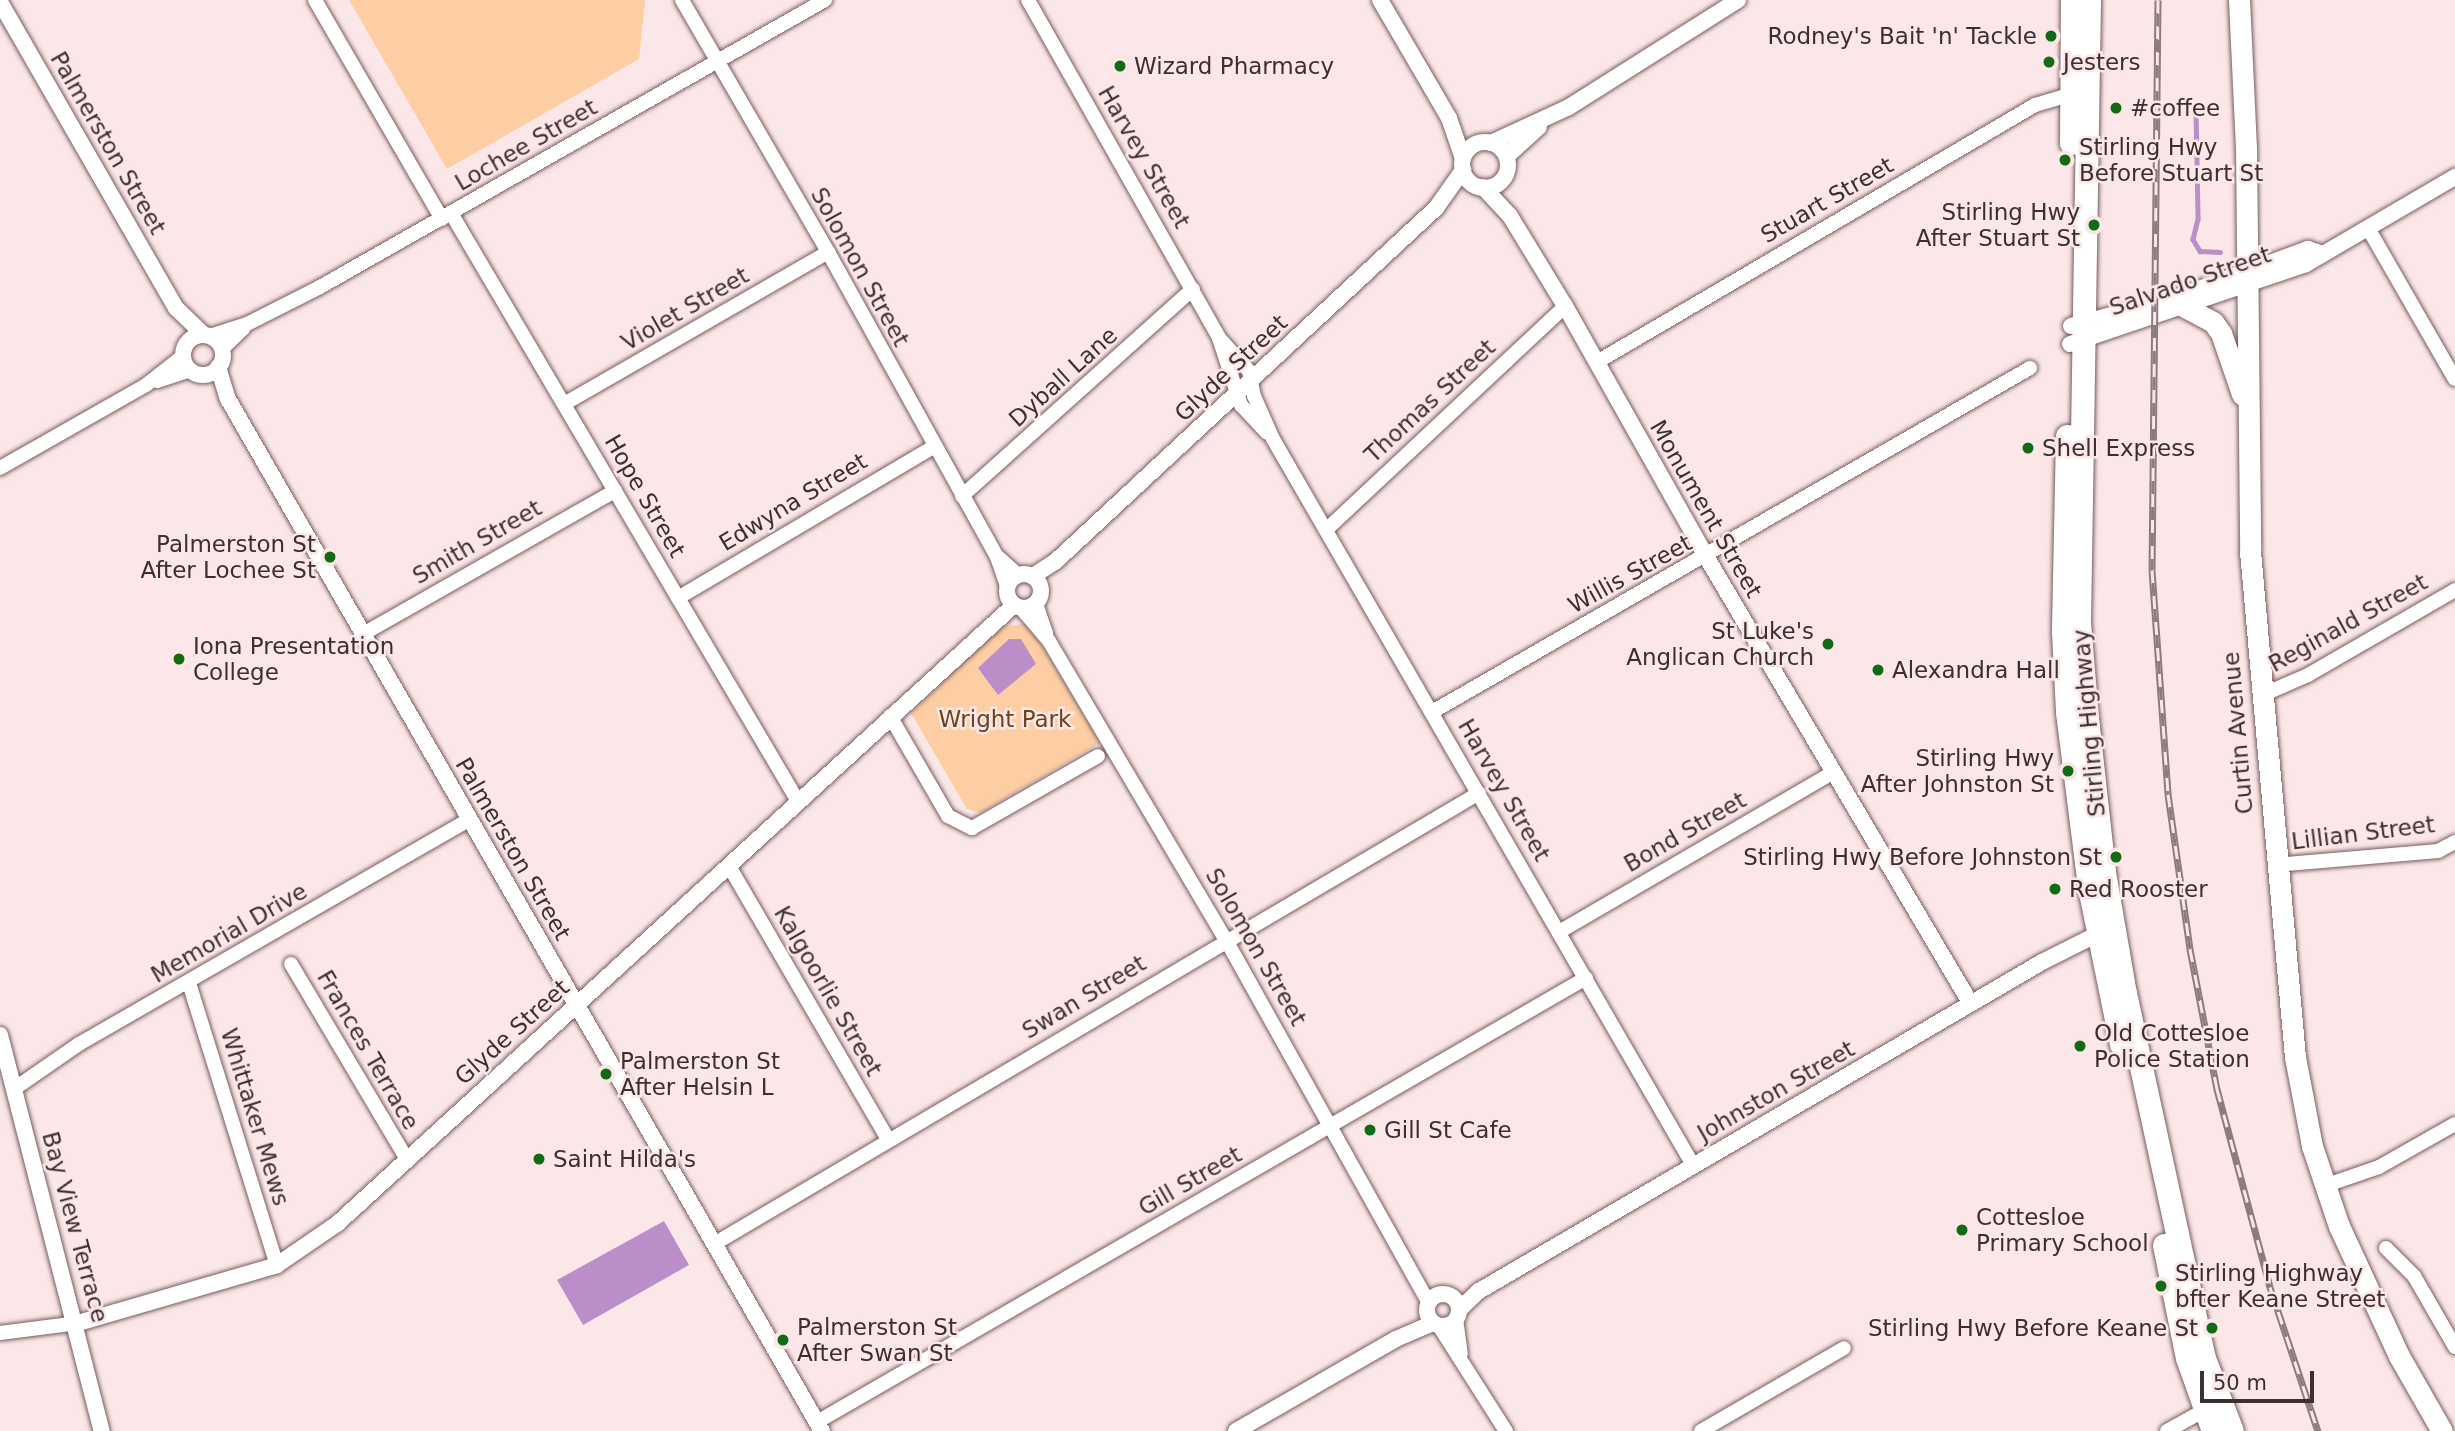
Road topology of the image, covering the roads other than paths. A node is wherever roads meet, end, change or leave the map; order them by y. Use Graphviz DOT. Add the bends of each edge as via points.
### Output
graph roads {
  1 [pos="315,0"];
  2 [pos="682,0"];
  3 [pos="825,0"];
  4 [pos="1028,0"];
  5 [pos="1380,0"];
  6 [pos="1738,0"];
  7 [pos="2072,0"];
  8 [pos="2090,0"];
  9 [pos="2239,0"];
  10 [pos="0,2"];
  11 [pos="716,63"];
  12 [pos="2079,92"];
  13 [pos="1449,118"];
  14 [pos="1549,118"];
  15 [pos="1484,143"];
  16 [pos="1507,156"];
  17 [pos="1463,164"];
  18 [pos="2455,177"];
  19 [pos="1503,179"];
  20 [pos="1478,187"];
  21 [pos="1436,208"];
  22 [pos="447,216"];
  23 [pos="1510,216"];
  24 [pos="2368,228"];
  25 [pos="828,252"];
  26 [pos="2248,281"];
  27 [pos="1193,289"];
  28 [pos="1565,306"];
  29 [pos="2183,306"];
  30 [pos="176,308"];
  31 [pos="247,324"];
  32 [pos="2078,333"];
  33 [pos="206,336"];
  34 [pos="1219,338"];
  35 [pos="222,349"];
  36 [pos="190,362"];
  37 [pos="1597,362"];
  38 [pos="218,368"];
  39 [pos="2030,368"];
  40 [pos="2455,379"];
  41 [pos="1252,380"];
  42 [pos="1237,394"];
  43 [pos="228,399"];
  44 [pos="564,404"];
  45 [pos="2247,409"];
  46 [pos="1273,439"];
  47 [pos="933,447"];
  48 [pos="0,468"];
  49 [pos="615,491"];
  50 [pos="962,496"];
  51 [pos="1326,530"];
  52 [pos="1707,558"];
  53 [pos="2455,590"];
  54 [pos="1022,592"];
  55 [pos="678,598"];
  56 [pos="363,634"];
  57 [pos="2262,695"];
  58 [pos="1432,712"];
  59 [pos="890,716"];
  60 [pos="1098,756"];
  61 [pos="1834,772"];
  62 [pos="1479,793"];
  63 [pos="799,803"];
  64 [pos="469,820"];
  65 [pos="2455,842"];
  66 [pos="2275,865"];
  67 [pos="729,866"];
  68 [pos="1559,932"];
  69 [pos="2098,934"];
  70 [pos="1226,940"];
  71 [pos="291,964"];
  72 [pos="1586,978"];
  73 [pos="188,983"];
  74 [pos="577,1004"];
  75 [pos="1971,1004"];
  76 [pos="0,1035"];
  77 [pos="14,1089"];
  78 [pos="2455,1124"];
  79 [pos="1331,1125"];
  80 [pos="888,1139"];
  81 [pos="406,1157"];
  82 [pos="1693,1165"];
  83 [pos="2324,1186"];
  84 [pos="714,1244"];
  85 [pos="2386,1248"];
  86 [pos="277,1265"];
  87 [pos="1442,1310"];
  88 [pos="78,1323"];
  89 [pos="0,1333"];
  90 [pos="2455,1347"];
  91 [pos="1844,1348"];
  92 [pos="2212,1415"];
  93 [pos="820,1427"];
  94 [pos="102,1431"];
  95 [pos="1236,1431"];
  96 [pos="1506,1431"];
  97 [pos="1701,1431"];
  98 [pos="2167,1431"];
  99 [pos="2232,1431"];
  100 [pos="2442,1431"];
  1 -- 22 [label="street, Hope Street"];
  2 -- 11 [label="street, Solomon Street"];
  3 -- 11 [label="street, Lochee Street"];
  4 -- 27 [label="street, Harvey Street"];
  5 -- 13 [label="street"];
  6 -- 14 [label="street"];
  7 -- 12 [label="highway, Stirling Highway"];
  8 -- 12 [label="highway, Stirling Highway"];
  9 -- 26 [label="main road, Curtin Avenue"];
  10 -- 30 [label="street, Palmerston Street"];
  11 -- 22 [label="street, Lochee Street"];
  11 -- 25 [label="street, Solomon Street"];
  12 -- 32 [label="highway, Stirling Highway"];
  12 -- 37 [label="street, Stuart Street" via="2035,105"];
  13 -- 15 [label="street"];
  13 -- 17 [label="street"];
  14 -- 15 [label="street"];
  14 -- 16 [label="street"];
  15 -- 16 [label="street"];
  15 -- 17 [label="street"];
  16 -- 19 [label="street"];
  17 -- 20 [label="street"];
  17 -- 21 [label="street, Glyde Street"];
  18 -- 24 [label="street, Salvado Street"];
  19 -- 20 [label="street"];
  19 -- 23 [label="street, Monument Street"];
  20 -- 21 [label="street, Glyde Street"];
  20 -- 23 [label="street, Monument Street"];
  21 -- 41 [label="street, Glyde Street"];
  22 -- 31 [label="street, Lochee Street"];
  22 -- 44 [label="street, Hope Street"];
  23 -- 28 [label="street, Monument Street"];
  24 -- 26 [label="street, Salvado Street" via="2306,264"];
  24 -- 40 [label="street"];
  25 -- 44 [label="street, Violet Street"];
  25 -- 47 [label="street, Solomon Street"];
  26 -- 29 [label="street, Salvado Street"];
  26 -- 32 [label="street, Salvado Street"];
  26 -- 45 [label="main road, Curtin Avenue"];
  27 -- 34 [label="street, Harvey Street"];
  27 -- 50 [label="street, Dyball Lane"];
  28 -- 37 [label="street, Monument Street"];
  28 -- 51 [label="street, Thomas Street"];
  29 -- 32 [label="street, Salvado Street"];
  29 -- 45 [label="main road" via="2213,323 2221,333"];
  30 -- 33 [label="street, Palmerston Street"];
  30 -- 36 [label="street, Palmerston Street"];
  31 -- 33 [label="street, Lochee Street"];
  31 -- 35 [label="street, Lochee Street"];
  32 -- 69 [label="highway, Stirling Highway" via="2063,664"];
  32 -- 92 [label="highway, Stirling Highway" via="2079,622 2102,856 2125,993 2204,1357"];
  33 -- 35 [label="street, Palmerston Street"];
  33 -- 36 [label="street" via="192,338"];
  34 -- 41 [label="street, Harvey Street" via="1245,364"];
  34 -- 42 [label="street, Harvey Street"];
  35 -- 38 [label="street"];
  36 -- 38 [label="street"];
  36 -- 43 [label="street, Palmerston Street"];
  36 -- 48 [label="street"];
  37 -- 52 [label="street, Monument Street"];
  38 -- 43 [label="street, Palmerston Street"];
  39 -- 52 [label="street, Willis Street"];
  41 -- 42 [label="street, Glyde Street"];
  41 -- 46 [label="street, Harvey Street"];
  42 -- 46 [label="street, Harvey Street" via="1241,405"];
  42 -- 54 [label="street, Glyde Street"];
  43 -- 56 [label="street, Palmerston Street"];
  44 -- 49 [label="street, Hope Street"];
  45 -- 57 [label="main road, Curtin Avenue" via="2250,551"];
  46 -- 51 [label="street, Harvey Street"];
  47 -- 50 [label="street, Solomon Street"];
  47 -- 55 [label="street, Edwyna Street"];
  49 -- 55 [label="street, Hope Street"];
  49 -- 56 [label="street, Smith Street"];
  50 -- 54 [label="street, Solomon Street"];
  51 -- 58 [label="street, Harvey Street"];
  52 -- 58 [label="street, Willis Street"];
  52 -- 61 [label="street, Monument Street"];
  53 -- 57 [label="street, Reginald Street" via="2308,675"];
  54 -- 59 [label="street, Glyde Street"];
  54 -- 70 [label="street, Solomon Street"];
  55 -- 63 [label="street, Hope Street"];
  56 -- 64 [label="street, Palmerston Street"];
  57 -- 66 [label="main road, Curtin Avenue"];
  58 -- 62 [label="street, Harvey Street"];
  59 -- 60 [label="street" via="948,816 972,828"];
  59 -- 63 [label="street, Glyde Street"];
  61 -- 68 [label="street, Bond Street"];
  61 -- 75 [label="street, Monument Street"];
  62 -- 68 [label="street, Harvey Street"];
  62 -- 70 [label="street, Swan Street"];
  63 -- 67 [label="street, Glyde Street"];
  64 -- 73 [label="street, Memorial Drive"];
  64 -- 74 [label="street, Palmerston Street"];
  65 -- 66 [label="street, Lillian Street" via="2438,851"];
  66 -- 83 [label="main road, Curtin Avenue" via="2295,1057"];
  67 -- 74 [label="street, Glyde Street"];
  67 -- 80 [label="street, Kalgoorlie Street"];
  68 -- 72 [label="street, Harvey Street"];
  69 -- 75 [label="street, Johnston Street"];
  69 -- 92 [label="highway, Stirling Highway" via="2187,1358"];
  70 -- 79 [label="street, Solomon Street"];
  70 -- 80 [label="street, Swan Street"];
  71 -- 81 [label="street, Frances Terrace"];
  72 -- 79 [label="street, Gill Street"];
  72 -- 82 [label="street, Harvey Street"];
  73 -- 77 [label="street, Memorial Drive" via="79,1044"];
  73 -- 86 [label="street, Whittaker Mews"];
  74 -- 81 [label="street, Glyde Street"];
  74 -- 84 [label="street, Palmerston Street"];
  75 -- 82 [label="street, Johnston Street"];
  76 -- 77 [label="street, Bay View Terrace"];
  77 -- 88 [label="street, Bay View Terrace"];
  78 -- 83 [label="street" via="2379,1167"];
  79 -- 87 [label="street, Solomon Street" via="1416,1279"];
  79 -- 93 [label="street, Gill Street"];
  80 -- 84 [label="street, Swan Street"];
  81 -- 86 [label="street, Glyde Street" via="338,1223"];
  82 -- 87 [label="street, Johnston Street"];
  83 -- 100 [label="main road, Curtin Avenue" via="2399,1356"];
  84 -- 93 [label="street, Palmerston Street"];
  85 -- 90 [label="street" via="2414,1276"];
  86 -- 88 [label="street, Glyde Street"];
  87 -- 95 [label="street, Johnston Street"];
  87 -- 96 [label="street, Solomon Street" via="1461,1356"];
  88 -- 89 [label="street, Glyde Street"];
  88 -- 94 [label="street, Bay View Terrace"];
  91 -- 97 [label="street"];
  92 -- 98 [label="street"];
  92 -- 99 [label="highway, Stirling Highway"];
}
